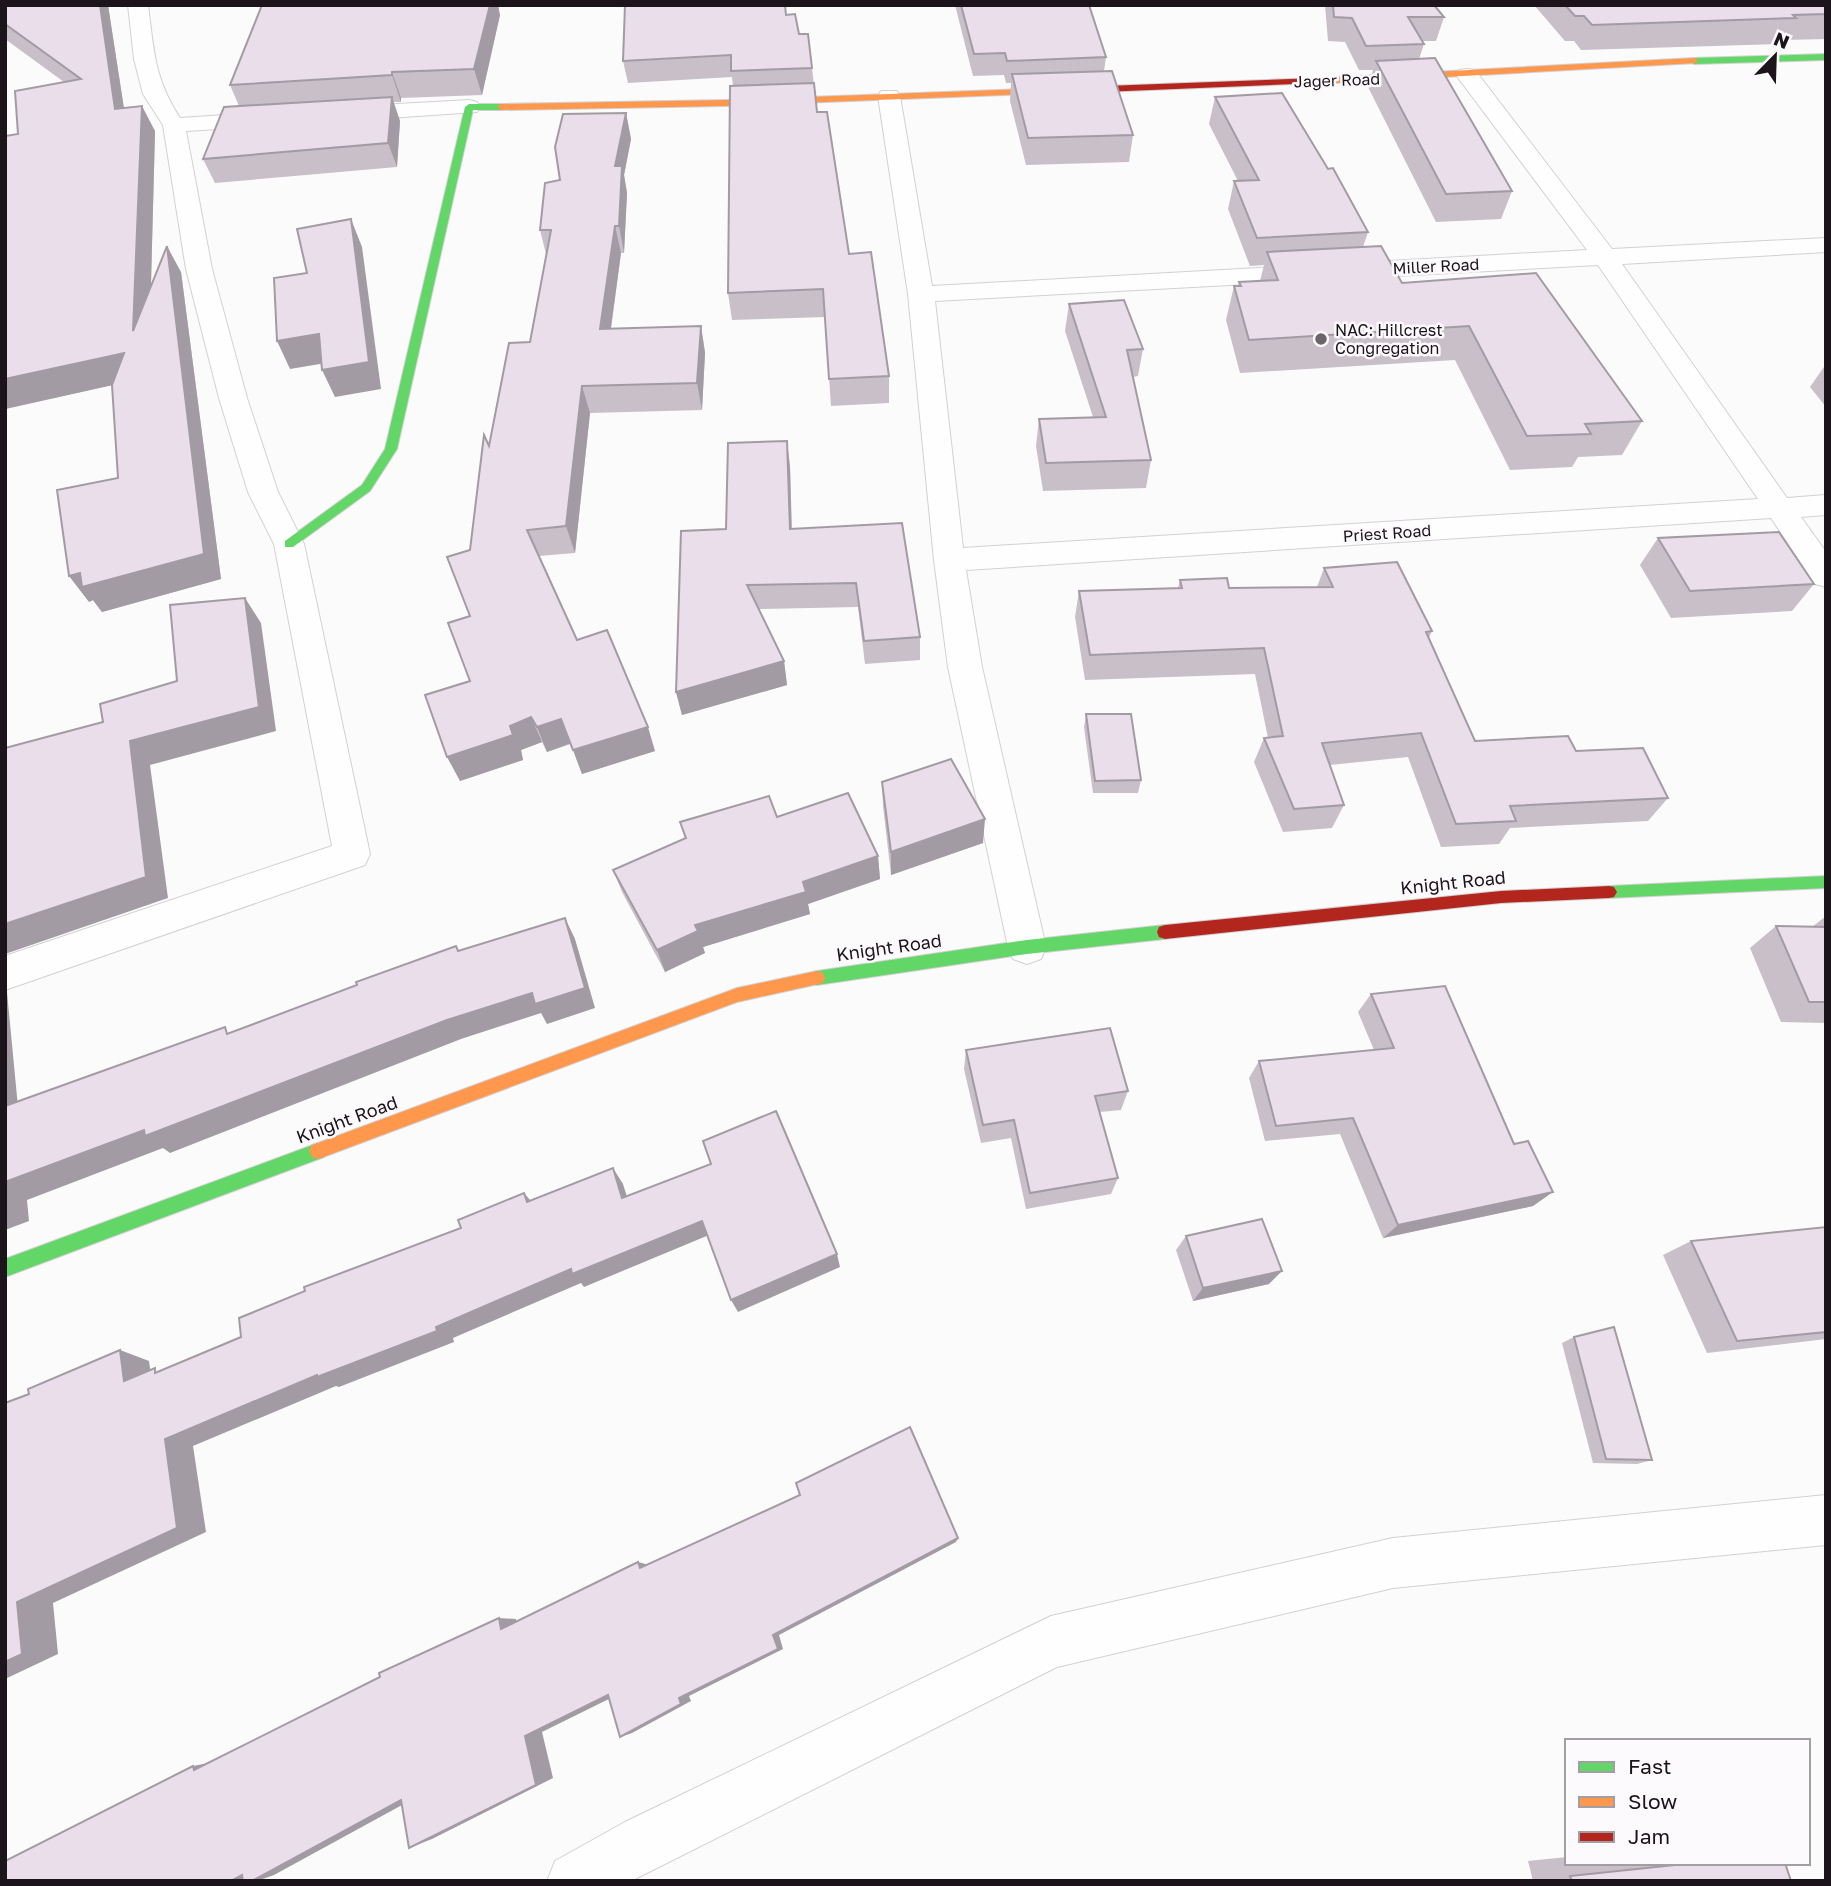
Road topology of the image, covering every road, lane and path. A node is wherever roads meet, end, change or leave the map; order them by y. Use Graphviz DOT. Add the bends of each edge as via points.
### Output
graph roads {
  1 [pos="138,5"];
  2 [pos="1826,57"];
  3 [pos="1467,75"];
  4 [pos="889,96"];
  5 [pos="469,107"];
  6 [pos="321,116"];
  7 [pos="295,117"];
  8 [pos="174,125"];
  9 [pos="1826,245"];
  10 [pos="1605,257"];
  11 [pos="921,294"];
  12 [pos="1826,505"];
  13 [pos="1779,508"];
  14 [pos="289,544"];
  15 [pos="949,560"];
  16 [pos="1826,576"];
  17 [pos="1826,882"];
  18 [pos="1027,947"];
  19 [pos="5,973"];
  20 [pos="5,1268"];
  21 [pos="1826,1520"];
  22 [pos="575,1881"];
  1 -- 8 [label="street" via="144,59 154,94"];
  2 -- 3 [label="street, Jager Road"];
  3 -- 4 [label="street, Jager Road"];
  3 -- 10 [label="street"];
  4 -- 5 [label="street, Jager Road"];
  4 -- 11 [label="street"];
  5 -- 6 [label="street"];
  5 -- 14 [label="street" via="391,449 366,488"];
  7 -- 8 [label="street"];
  8 -- 14 [label="street" via="199,270 233,398 263,492"];
  9 -- 10 [label="street, Miller Road"];
  10 -- 11 [label="street, Miller Road"];
  10 -- 13 [label="street"];
  11 -- 15 [label="street"];
  12 -- 13 [label="street, Priest Road"];
  13 -- 15 [label="street, Priest Road"];
  13 -- 16 [label="street"];
  14 -- 19 [label="street" via="352,854"];
  15 -- 18 [label="street" via="965,667"];
  17 -- 18 [label="street, Knight Road" via="1500,897"];
  18 -- 20 [label="street, Knight Road" via="804,980 737,995"];
  21 -- 22 [label="street" via="1393,1563 1051,1642"];
}
